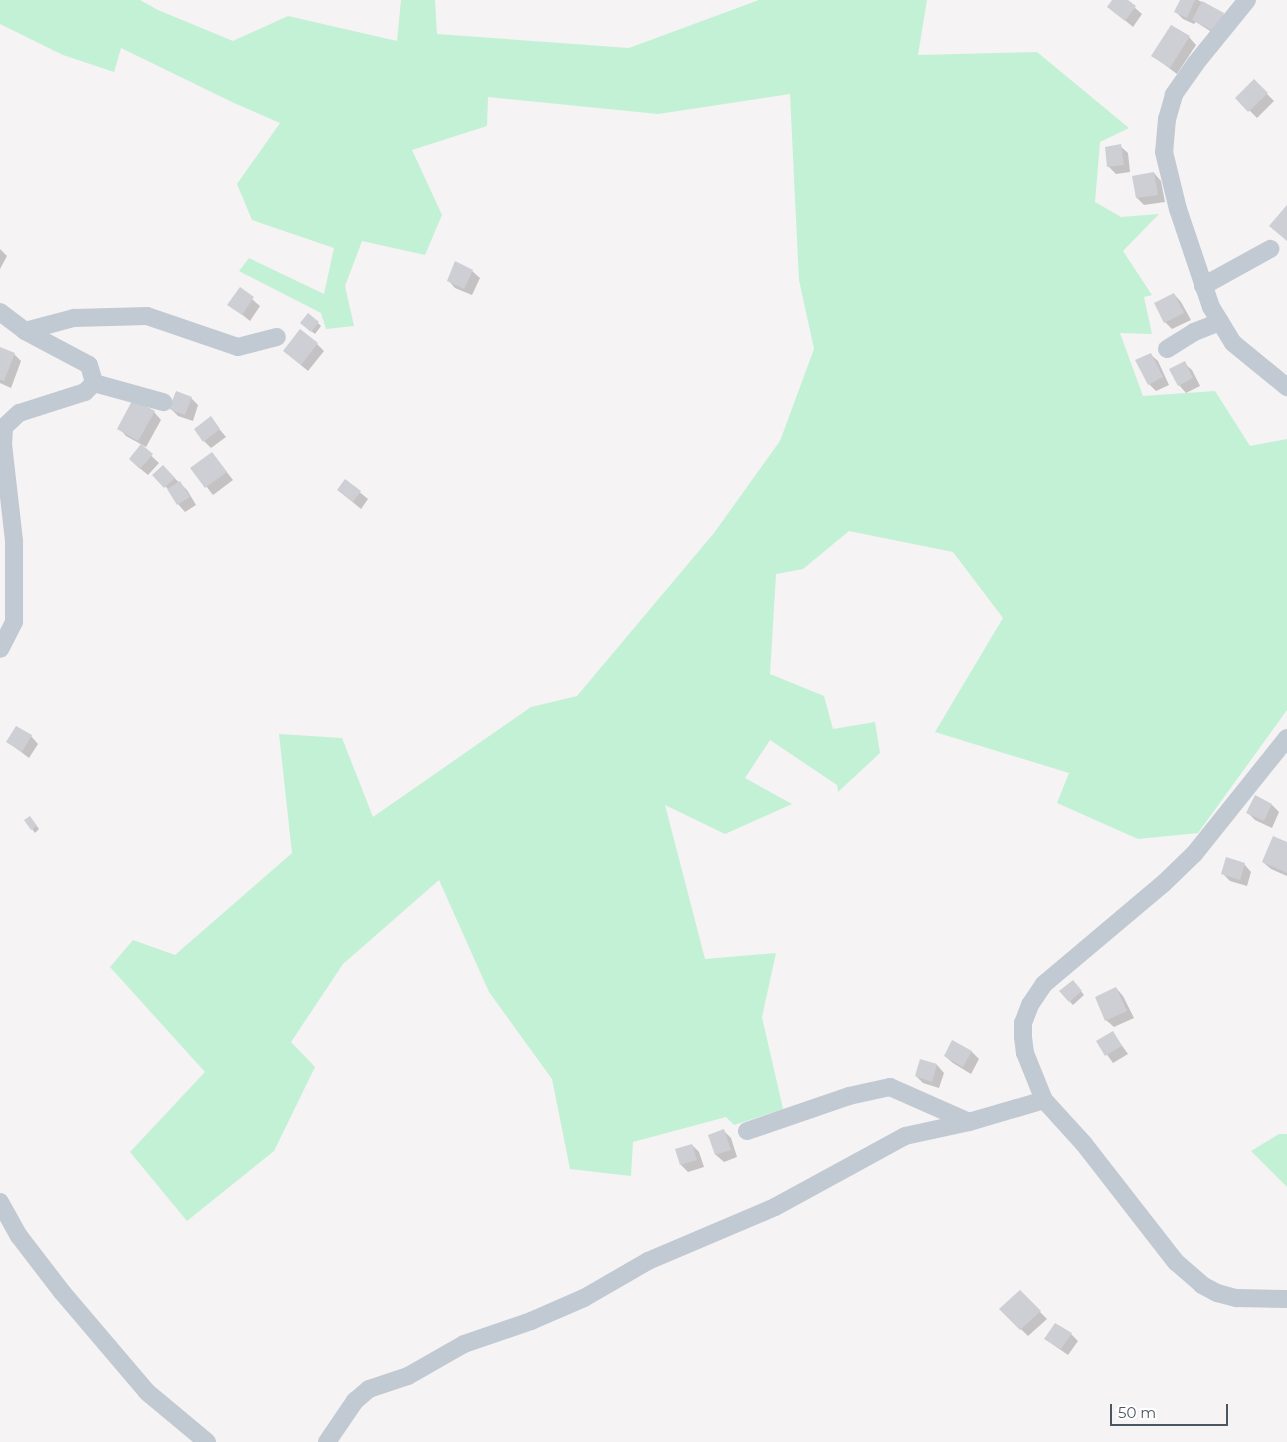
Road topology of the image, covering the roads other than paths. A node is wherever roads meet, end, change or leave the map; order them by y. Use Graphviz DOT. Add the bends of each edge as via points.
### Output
graph roads {
  1 [pos="1247,0"];
  2 [pos="1270,250"];
  3 [pos="1203,286"];
  4 [pos="0,312"];
  5 [pos="1220,322"];
  6 [pos="24,331"];
  7 [pos="277,337"];
  8 [pos="1167,349"];
  9 [pos="94,383"];
  10 [pos="1287,387"];
  11 [pos="164,402"];
  12 [pos="5,422"];
  13 [pos="0,648"];
  14 [pos="1287,738"];
  15 [pos="1044,1100"];
  16 [pos="969,1122"];
  17 [pos="747,1131"];
  18 [pos="0,1202"];
  19 [pos="1287,1299"];
  20 [pos="208,1442"];
  21 [pos="327,1442"];
  1 -- 3 [label="street" via="1174,95 1167,119 1164,152"];
  2 -- 3 [label="street"];
  3 -- 5 [label="street"];
  4 -- 6 [label="street"];
  5 -- 8 [label="street" via="1194,332"];
  5 -- 10 [label="street" via="1233,344"];
  6 -- 7 [label="street" via="74,318 146,316 238,347"];
  6 -- 9 [label="street" via="89,365"];
  9 -- 11 [label="street"];
  9 -- 12 [label="street" via="85,392 19,413"];
  12 -- 13 [label="street" via="3,444 14,541 14,622"];
  14 -- 15 [label="street" via="1194,854 1044,984 1023,1023 1025,1053"];
  15 -- 16 [label="street"];
  15 -- 19 [label="street" via="1084,1144 1176,1262 1202,1285 1236,1298"];
  16 -- 17 [label="street" via="890,1087 849,1096"];
  16 -- 21 [label="street" via="905,1136 775,1206 648,1261 584,1298 531,1321 464,1344 408,1376 369,1389 355,1402"];
  18 -- 20 [label="street" via="19,1236 62,1292 148,1392"];
}
